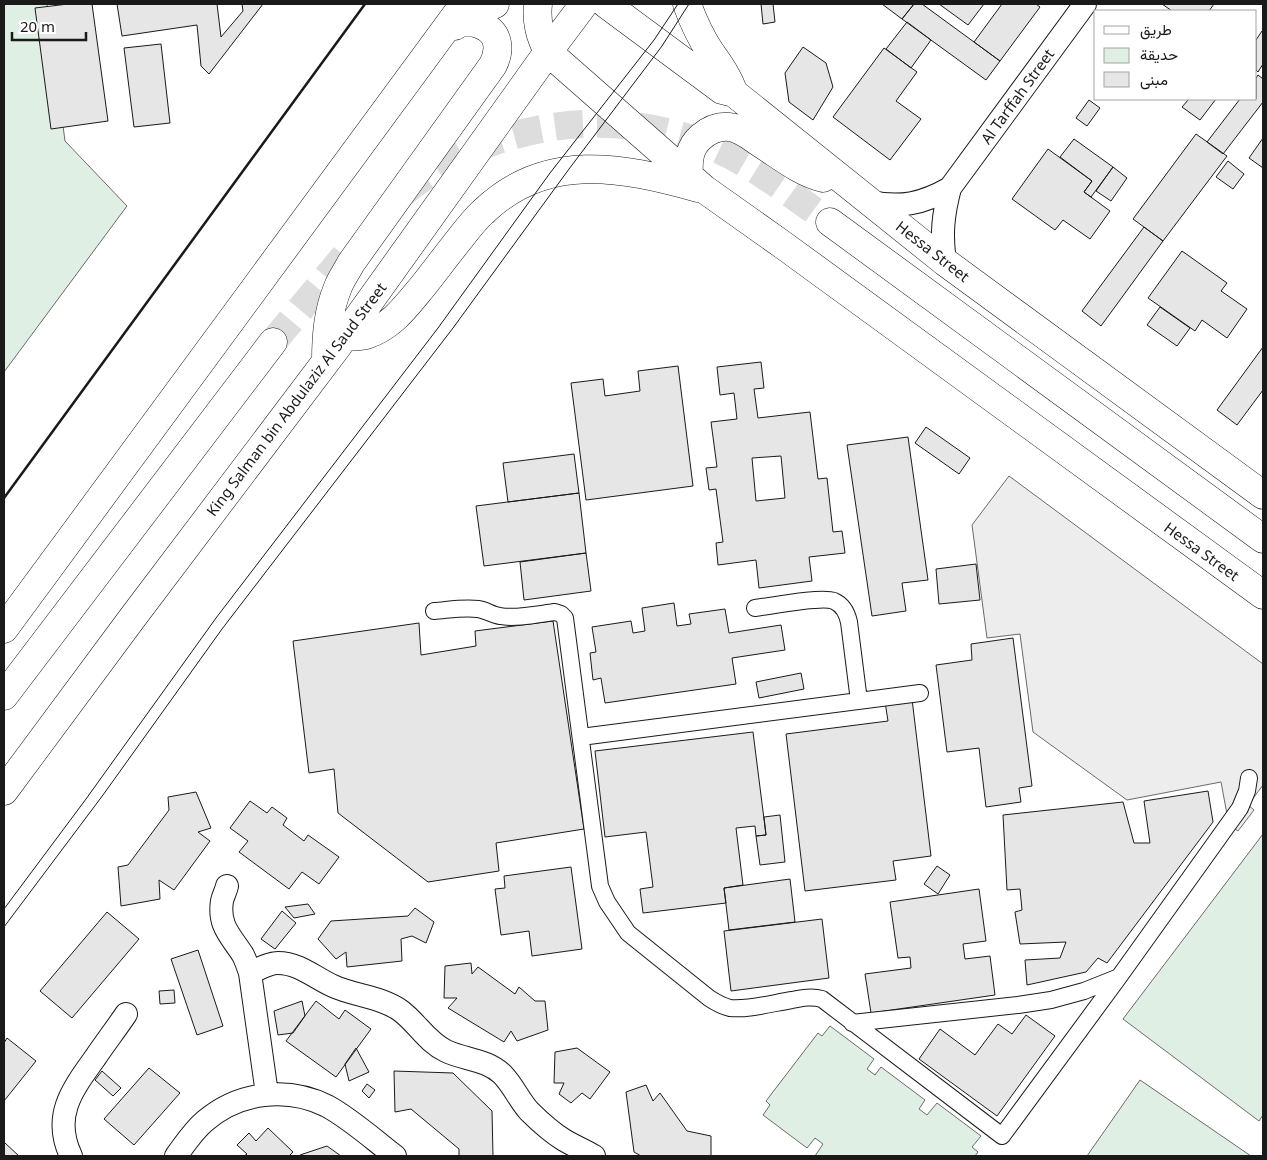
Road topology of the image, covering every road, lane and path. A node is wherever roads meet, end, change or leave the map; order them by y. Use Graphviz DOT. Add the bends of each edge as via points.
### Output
graph roads {
  1 [pos="495,4"];
  2 [pos="538,4"];
  3 [pos="584,4"];
  4 [pos="606,4"];
  5 [pos="687,4"];
  6 [pos="1085,4"];
  7 [pos="462,13"];
  8 [pos="548,52"];
  9 [pos="734,93"];
  10 [pos="844,182"];
  11 [pos="697,183"];
  12 [pos="950,188"];
  13 [pos="870,202"];
  14 [pos="830,222"];
  15 [pos="945,262"];
  16 [pos="344,337"];
  17 [pos="273,342"];
  18 [pos="326,361"];
  19 [pos="1263,495"];
  20 [pos="1263,539"];
  21 [pos="1263,595"];
  22 [pos="755,608"];
  23 [pos="434,612"];
  24 [pos="4,630"];
  25 [pos="920,693"];
  26 [pos="4,696"];
  27 [pos="859,701"];
  28 [pos="581,737"];
  29 [pos="1249,778"];
  30 [pos="4,791"];
  31 [pos="228,886"];
  32 [pos="250,974"];
  33 [pos="1119,977"];
  34 [pos="126,1014"];
  35 [pos="852,1023"];
  36 [pos="267,1094"];
  37 [pos="182,1154"];
  38 [pos="71,1156"];
  39 [pos="395,1156"];
  40 [pos="594,1156"];
  1 -- 7 [label="main road"];
  2 -- 8 [label="main road" via="537,22"];
  3 -- 8 [label="main road, King Salman bin Abdulaziz Al Saud Street"];
  4 -- 9 [label="main road, Hessa Street" via="722,90"];
  5 -- 9 [label="main road" via="710,52 730,80"];
  6 -- 12 [label="street, Al Tarffah Street"];
  7 -- 18 [label="main road" via="493,33 497,41 497,58 338,285 330,310"];
  7 -- 24 [label="main road" via="434,43"];
  8 -- 11 [label="main road"];
  8 -- 16 [label="main road, King Salman bin Abdulaziz Al Saud Street"];
  9 -- 10 [label="main road, Hessa Street"];
  10 -- 11 [label="main road" via="808,173 741,130 729,127 717,128 696,141 688,164"];
  10 -- 13 [label="main road, Hessa Street"];
  11 -- 16 [label="main road" via="606,169 569,169 525,182 482,212 403,310 386,326 366,335"];
  11 -- 21 [label="main road, Hessa Street"];
  12 -- 13 [label="street, Al Tarffah Street" via="919,202 903,205"];
  12 -- 15 [label="street, Al Tarffah Street" via="942,225"];
  13 -- 15 [label="main road, Hessa Street"];
  14 -- 20 [label="main road"];
  15 -- 19 [label="main road, Hessa Street"];
  16 -- 18 [label="main road, King Salman bin Abdulaziz Al Saud Street"];
  17 -- 26 [label="main road"];
  18 -- 30 [label="main road, King Salman bin Abdulaziz Al Saud Street"];
  22 -- 27 [label="street" via="820,599 841,605 849,622"];
  23 -- 28 [label="street" via="473,608 510,617 561,614 567,624"];
  25 -- 27 [label="street"];
  27 -- 28 [label="street"];
  28 -- 35 [label="street" via="600,886 628,934 709,998 728,1008 817,997"];
  29 -- 33 [label="street" via="1240,808"];
  31 -- 32 [label="street" via="222,901 222,916 226,931 242,953"];
  32 -- 36 [label="street"];
  32 -- 40 [label="street" via="263,966 292,964 333,986 400,1010 428,1039 446,1051 486,1063 502,1074 527,1109 544,1126"];
  33 -- 35 [label="street" via="1051,1000"];
  33 -- 35 [label="street" via="1002,1136"];
  34 -- 38 [label="street" via="67,1102 64,1137"];
  36 -- 37 [label="street" via="233,1103 218,1111 192,1134"];
  36 -- 39 [label="street" via="308,1098 327,1107"];
}
